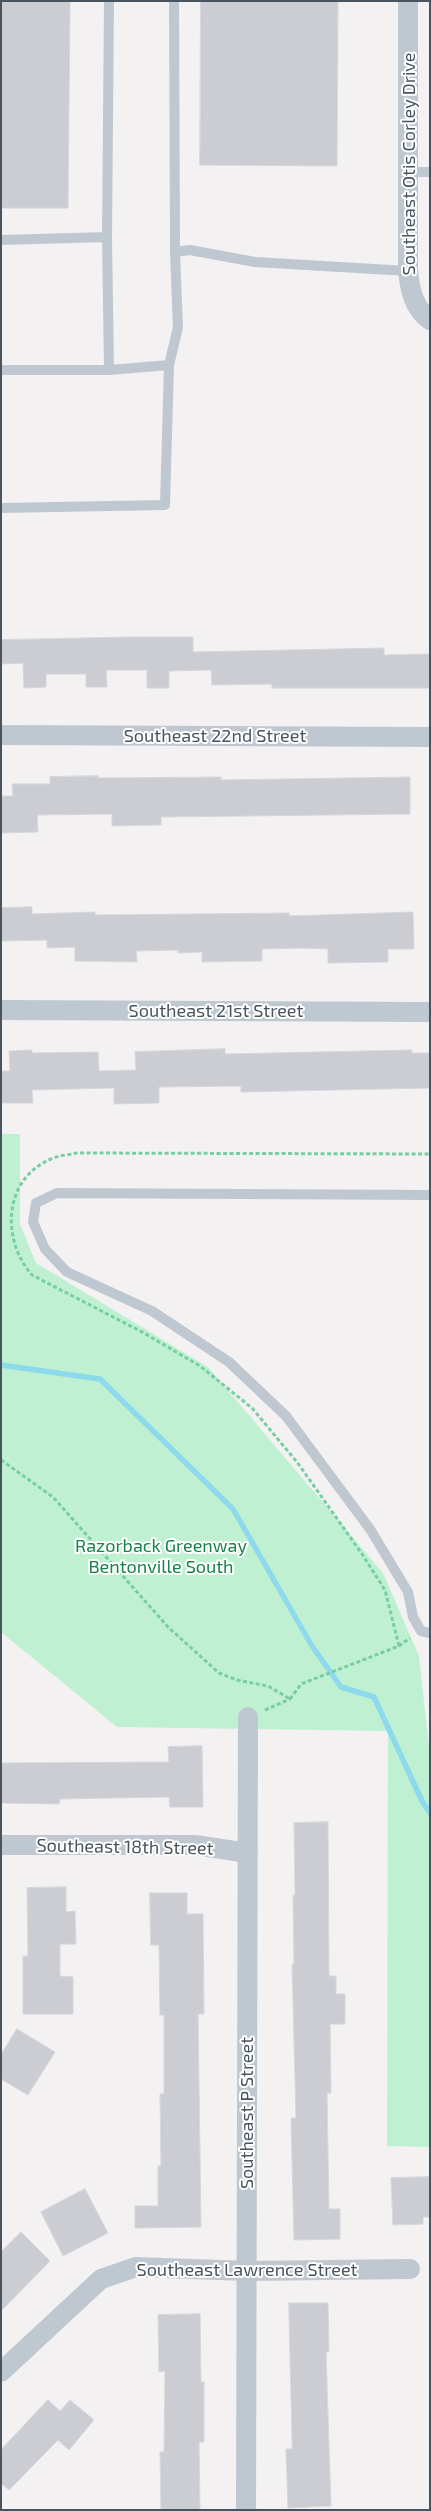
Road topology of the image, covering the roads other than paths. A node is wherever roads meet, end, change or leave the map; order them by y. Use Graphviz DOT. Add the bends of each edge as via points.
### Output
graph roads {
  1 [pos="109,1"];
  2 [pos="174,1"];
  3 [pos="408,1"];
  4 [pos="409,172"];
  5 [pos="430,172"];
  6 [pos="107,237"];
  7 [pos="1,240"];
  8 [pos="175,252"];
  9 [pos="408,270"];
  10 [pos="430,320"];
  11 [pos="169,364"];
  12 [pos="1,370"];
  13 [pos="109,370"];
  14 [pos="1,508"];
  15 [pos="1,735"];
  16 [pos="430,736"];
  17 [pos="1,1010"];
  18 [pos="430,1012"];
  19 [pos="430,1195"];
  20 [pos="430,1633"];
  21 [pos="248,1717"];
  22 [pos="1,1846"];
  23 [pos="248,1853"];
  24 [pos="410,2269"];
  25 [pos="247,2271"];
  26 [pos="1,2372"];
  27 [pos="246,2510"];
  1 -- 6 [label="lane"];
  2 -- 8 [label="lane"];
  3 -- 4 [label="street, Southeast Otis Corley Drive"];
  4 -- 5 [label="lane"];
  4 -- 9 [label="street, Southeast Otis Corley Drive"];
  6 -- 7 [label="lane"];
  6 -- 13 [label="lane"];
  8 -- 9 [label="lane" via="190,250 256,262"];
  8 -- 11 [label="lane" via="178,327"];
  9 -- 10 [label="street, Southeast Otis Corley Drive" via="411,294"];
  11 -- 13 [label="lane"];
  11 -- 14 [label="lane" via="165,505"];
  12 -- 13 [label="lane"];
  15 -- 16 [label="street, Southeast 22nd Street"];
  17 -- 18 [label="street, Southeast 21st Street"];
  19 -- 20 [label="lane" via="57,1193 36,1203 33,1222 45,1250 67,1272 152,1311 222,1357 286,1416 370,1529 408,1592 413,1617 421,1631"];
  21 -- 23 [label="street, Southeast P Street"];
  22 -- 23 [label="street, Southeast 18th Street" via="195,1845"];
  23 -- 25 [label="street, Southeast P Street"];
  24 -- 25 [label="street, Southeast Lawrence Street"];
  25 -- 26 [label="street, Southeast Lawrence Street" via="136,2267 101,2279"];
  25 -- 27 [label="street, Southeast P Street"];
}
